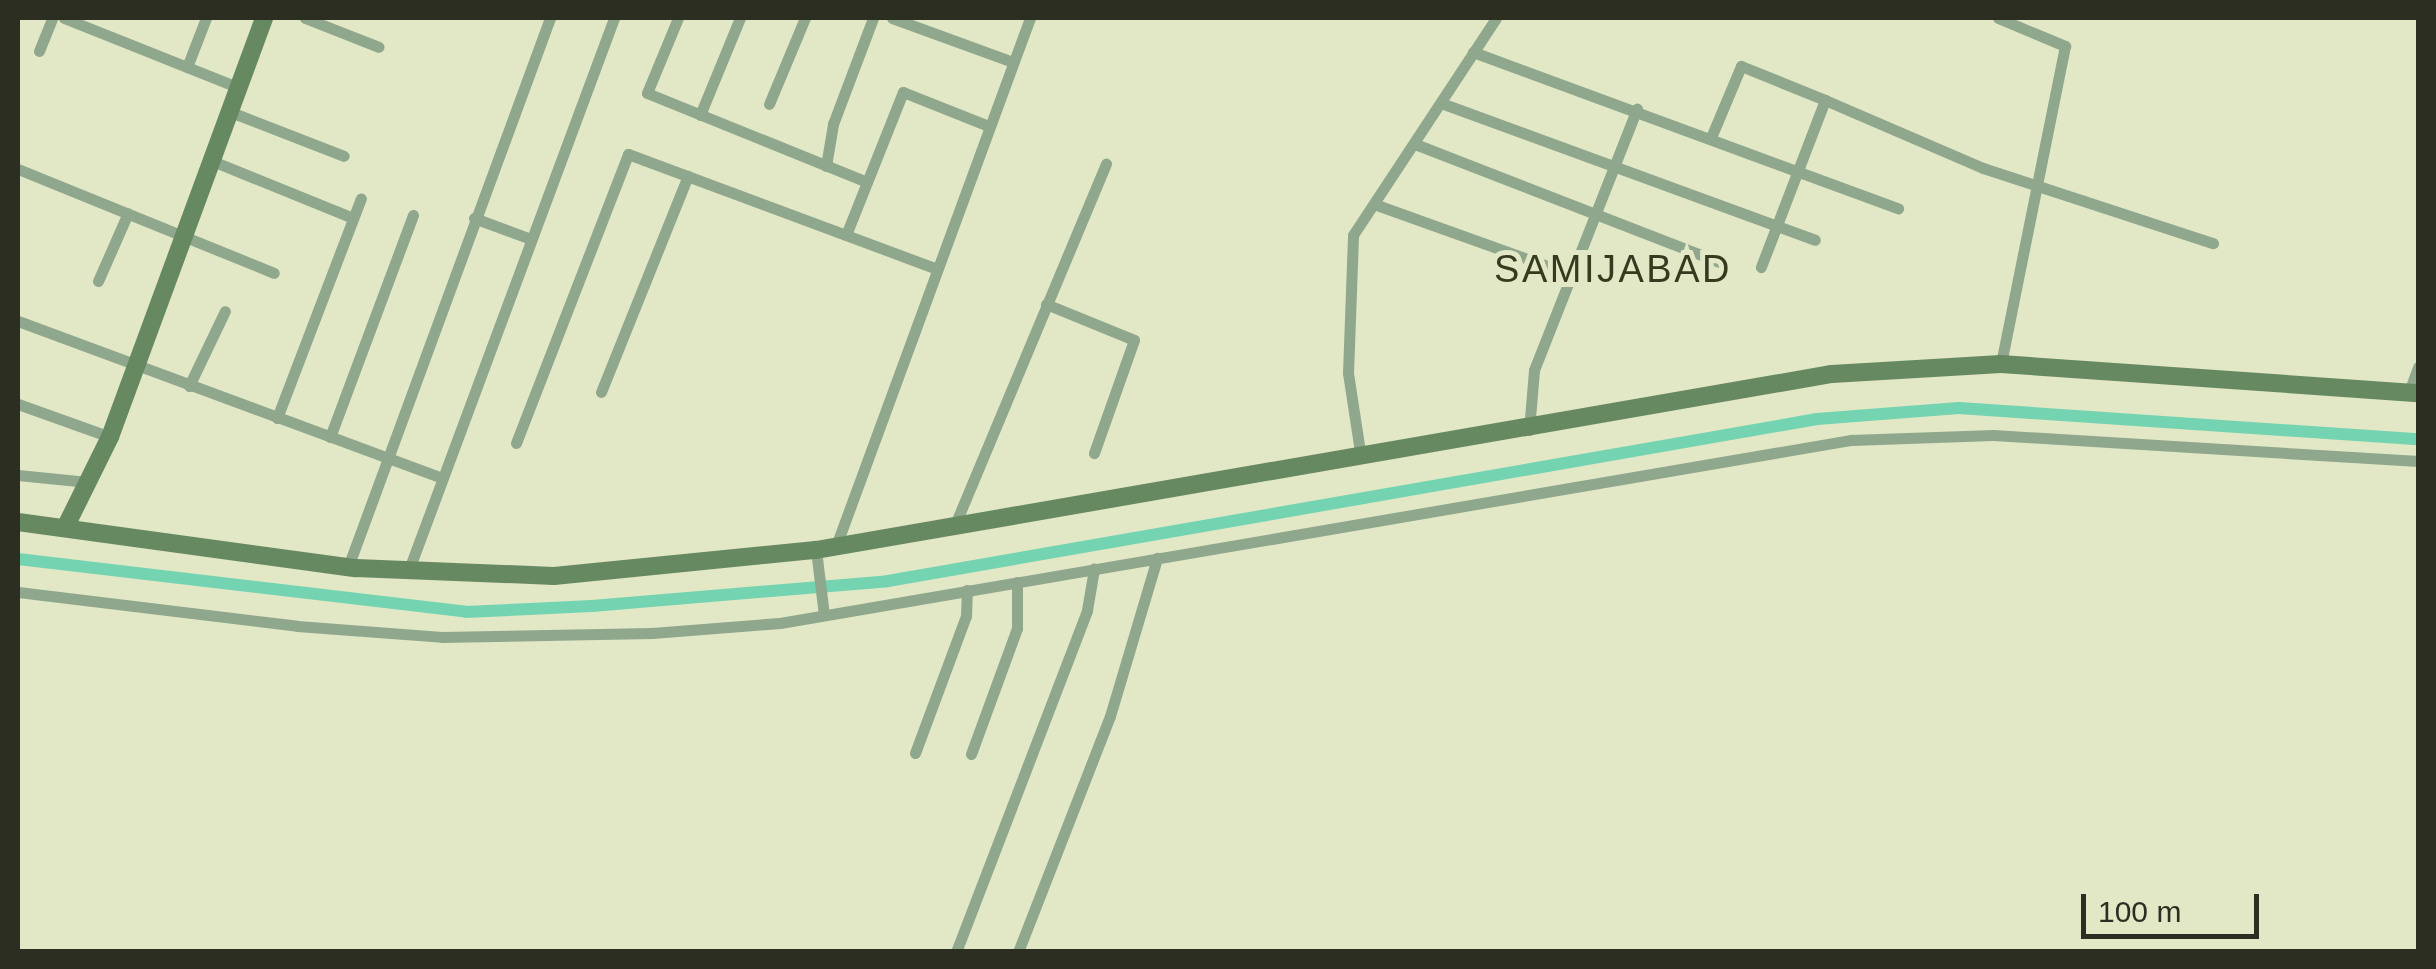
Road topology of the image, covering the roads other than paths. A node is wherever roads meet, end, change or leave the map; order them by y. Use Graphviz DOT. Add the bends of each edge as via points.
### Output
graph roads {
  1 [pos="52,18"];
  2 [pos="64,18"];
  3 [pos="206,18"];
  4 [pos="264,18"];
  5 [pos="304,18"];
  6 [pos="550,18"];
  7 [pos="595,18"];
  8 [pos="678,18"];
  9 [pos="740,18"];
  10 [pos="805,18"];
  11 [pos="874,18"];
  12 [pos="892,18"];
  13 [pos="1030,18"];
  14 [pos="1496,18"];
  15 [pos="1998,18"];
  16 [pos="613,21"];
  17 [pos="378,47"];
  18 [pos="40,51"];
  19 [pos="1474,52"];
  20 [pos="1013,62"];
  21 [pos="187,67"];
  22 [pos="237,87"];
  23 [pos="1826,100"];
  24 [pos="1441,103"];
  25 [pos="769,104"];
  26 [pos="1636,109"];
  27 [pos="228,111"];
  28 [pos="700,115"];
  29 [pos="986,125"];
  30 [pos="1712,135"];
  31 [pos="1415,144"];
  32 [pos="344,156"];
  33 [pos="210,160"];
  34 [pos="1106,163"];
  35 [pos="826,166"];
  36 [pos="1616,167"];
  37 [pos="1796,168"];
  38 [pos="18,169"];
  39 [pos="688,176"];
  40 [pos="867,182"];
  41 [pos="2033,184"];
  42 [pos="361,198"];
  43 [pos="1374,204"];
  44 [pos="1898,208"];
  45 [pos="128,213"];
  46 [pos="413,215"];
  47 [pos="1599,215"];
  48 [pos="353,218"];
  49 [pos="474,218"];
  50 [pos="1772,225"];
  51 [pos="182,234"];
  52 [pos="846,235"];
  53 [pos="528,238"];
  54 [pos="1815,240"];
  55 [pos="2213,243"];
  56 [pos="1724,264"];
  57 [pos="1760,267"];
  58 [pos="934,268"];
  59 [pos="274,273"];
  60 [pos="1572,275"];
  61 [pos="98,281"];
  62 [pos="1046,304"];
  63 [pos="225,311"];
  64 [pos="18,321"];
  65 [pos="2001,364"];
  66 [pos="133,366"];
  67 [pos="2418,367"];
  68 [pos="189,386"];
  69 [pos="602,392"];
  70 [pos="2414,393"];
  71 [pos="18,404"];
  72 [pos="276,418"];
  73 [pos="1529,430"];
  74 [pos="110,437"];
  75 [pos="330,437"];
  76 [pos="516,443"];
  77 [pos="1094,453"];
  78 [pos="386,457"];
  79 [pos="1362,458"];
  80 [pos="2418,462"];
  81 [pos="18,475"];
  82 [pos="442,478"];
  83 [pos="88,482"];
  84 [pos="18,522"];
  85 [pos="66,528"];
  86 [pos="954,528"];
  87 [pos="836,546"];
  88 [pos="818,558"];
  89 [pos="1158,558"];
  90 [pos="348,567"];
  91 [pos="1094,569"];
  92 [pos="408,572"];
  93 [pos="1017,582"];
  94 [pos="967,590"];
  95 [pos="18,592"];
  96 [pos="824,611"];
  97 [pos="915,753"];
  98 [pos="972,754"];
  99 [pos="956,952"];
  100 [pos="1018,952"];
  1 -- 18 [label="street"];
  2 -- 21 [label="street"];
  3 -- 21 [label="street"];
  4 -- 22 [label="street"];
  5 -- 17 [label="street"];
  6 -- 49 [label="street"];
  7 -- 16 [label="street"];
  8 -- 28 [label="street" via="647,93"];
  9 -- 28 [label="street"];
  10 -- 25 [label="street"];
  11 -- 35 [label="street" via="834,124"];
  12 -- 20 [label="street"];
  13 -- 20 [label="street"];
  14 -- 19 [label="street"];
  15 -- 41 [label="street" via="2066,46"];
  16 -- 53 [label="street"];
  19 -- 24 [label="street"];
  19 -- 26 [label="street"];
  20 -- 29 [label="street"];
  21 -- 22 [label="street"];
  22 -- 27 [label="street"];
  23 -- 30 [label="street" via="1740,66"];
  23 -- 37 [label="street"];
  23 -- 41 [label="street"];
  24 -- 31 [label="street"];
  24 -- 36 [label="street"];
  26 -- 30 [label="street"];
  26 -- 36 [label="street"];
  27 -- 32 [label="street"];
  27 -- 33 [label="street"];
  28 -- 35 [label="street"];
  29 -- 40 [label="street" via="903,92"];
  29 -- 58 [label="street"];
  30 -- 37 [label="street"];
  31 -- 43 [label="street"];
  31 -- 47 [label="street"];
  33 -- 48 [label="street"];
  33 -- 51 [label="street"];
  34 -- 62 [label="street"];
  35 -- 40 [label="street"];
  36 -- 47 [label="street"];
  36 -- 50 [label="street"];
  37 -- 44 [label="street"];
  37 -- 50 [label="street"];
  38 -- 45 [label="street"];
  39 -- 52 [label="street"];
  39 -- 69 [label="street"];
  39 -- 76 [label="street" via="628,154"];
  40 -- 52 [label="street"];
  41 -- 55 [label="street"];
  41 -- 65 [label="street"];
  42 -- 48 [label="street"];
  43 -- 60 [label="street"];
  43 -- 79 [label="street" via="1352,235 1348,373"];
  45 -- 51 [label="street"];
  45 -- 61 [label="street"];
  46 -- 75 [label="street"];
  47 -- 56 [label="street"];
  47 -- 60 [label="street"];
  48 -- 72 [label="street"];
  49 -- 53 [label="street"];
  49 -- 78 [label="street"];
  50 -- 54 [label="street"];
  50 -- 57 [label="street"];
  51 -- 59 [label="street"];
  51 -- 66 [label="street"];
  52 -- 58 [label="street"];
  53 -- 82 [label="street"];
  58 -- 87 [label="street"];
  60 -- 73 [label="street" via="1534,370"];
  62 -- 77 [label="street" via="1134,340"];
  62 -- 86 [label="street"];
  63 -- 68 [label="street"];
  64 -- 66 [label="street"];
  65 -- 70 [label="street"];
  65 -- 73 [label="street" via="1764,384"];
  66 -- 68 [label="street"];
  66 -- 74 [label="street"];
  67 -- 70 [label="street"];
  68 -- 72 [label="street"];
  71 -- 74 [label="street"];
  72 -- 75 [label="street"];
  73 -- 79 [label="street"];
  74 -- 83 [label="street"];
  75 -- 78 [label="street"];
  78 -- 82 [label="street"];
  78 -- 90 [label="street"];
  79 -- 86 [label="street"];
  80 -- 89 [label="street" via="1993,435 1851,440"];
  81 -- 83 [label="street"];
  82 -- 92 [label="street"];
  83 -- 85 [label="street"];
  84 -- 85 [label="street"];
  85 -- 90 [label="street"];
  86 -- 87 [label="street"];
  87 -- 88 [label="street"];
  88 -- 92 [label="street" via="554,576"];
  88 -- 96 [label="street"];
  89 -- 91 [label="street"];
  89 -- 100 [label="street" via="1110,716"];
  90 -- 92 [label="street"];
  91 -- 93 [label="street"];
  91 -- 99 [label="street" via="1080,627"];
  93 -- 94 [label="street"];
  93 -- 98 [label="street" via="1017,628"];
  94 -- 96 [label="street"];
  94 -- 97 [label="street" via="966,616"];
  95 -- 96 [label="street" via="442,637 652,634"];
}
